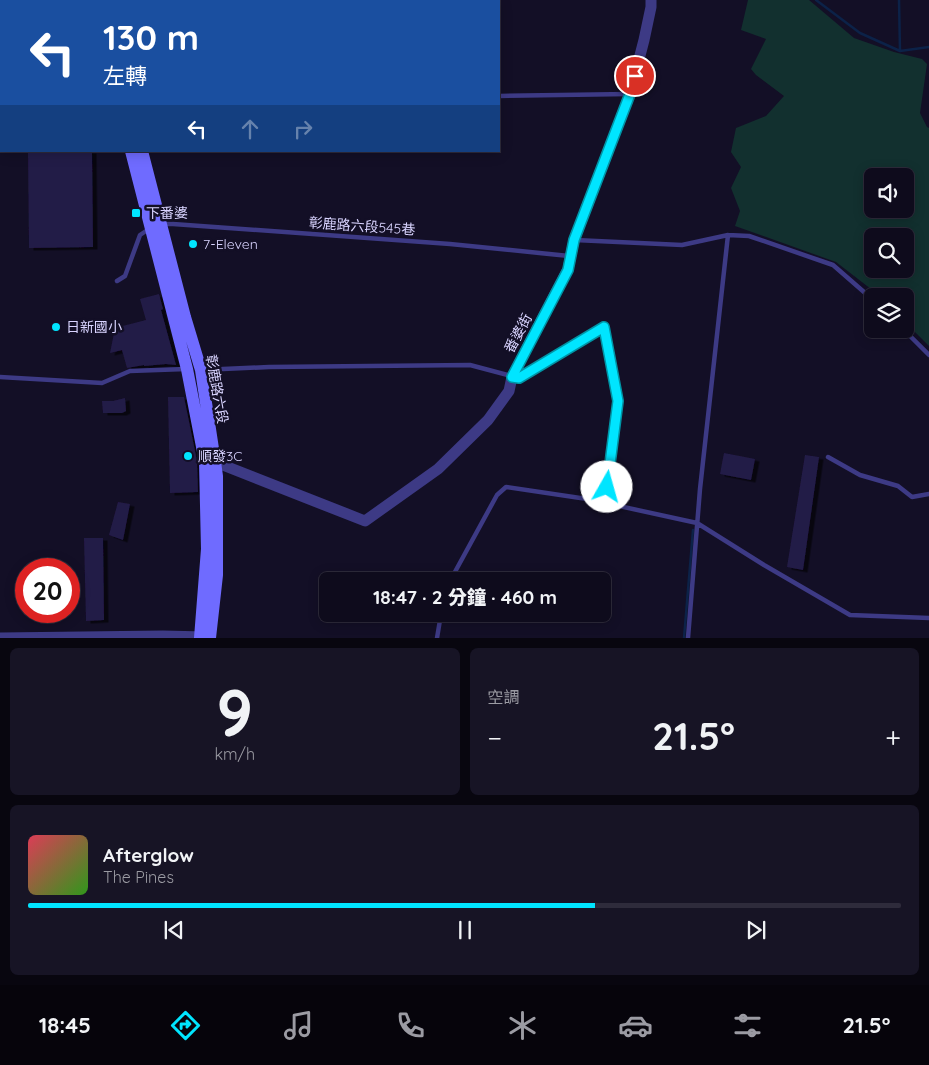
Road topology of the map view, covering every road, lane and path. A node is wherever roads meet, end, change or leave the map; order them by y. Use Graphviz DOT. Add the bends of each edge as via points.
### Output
graph roads {
  1 [pos="651,0"];
  2 [pos="630,94"];
  3 [pos="500,96"];
  4 [pos="131,152"];
  5 [pos="142,152"];
  6 [pos="156,226"];
  7 [pos="728,235"];
  8 [pos="574,240"];
  9 [pos="571,256"];
  10 [pos="117,281"];
  11 [pos="864,292"];
  12 [pos="912,338"];
  13 [pos="929,355"];
  14 [pos="187,369"];
  15 [pos="201,370"];
  16 [pos="0,377"];
  17 [pos="512,377"];
  18 [pos="828,458"];
  19 [pos="210,462"];
  20 [pos="929,494"];
  21 [pos="604,504"];
  22 [pos="698,523"];
  23 [pos="455,572"];
  24 [pos="929,618"];
  25 [pos="440,622"];
  26 [pos="205,637"];
  27 [pos="0,638"];
  28 [pos="437,638"];
  29 [pos="688,638"];
  1 -- 2 [label="street, 番婆街"];
  2 -- 3 [label="lane"];
  2 -- 8 [label="street, 番婆街"];
  4 -- 6 [label="main road, 彰鹿路六段"];
  5 -- 6 [label="main road, 彰鹿路六段"];
  6 -- 9 [label="lane, 彰鹿路六段545巷" via="173,224 450,244"];
  6 -- 10 [label="lane" via="140,235 125,276"];
  6 -- 14 [label="main road, 彰鹿路六段"];
  6 -- 15 [label="main road, 彰鹿路六段"];
  7 -- 8 [label="lane" via="682,244"];
  7 -- 11 [label="lane" via="749,236 833,265"];
  7 -- 22 [label="lane"];
  8 -- 9 [label="street, 番婆街"];
  9 -- 17 [label="street, 番婆街" via="568,270"];
  12 -- 13 [label="lane"];
  14 -- 15 [label="lane"];
  14 -- 16 [label="lane" via="130,371 102,383"];
  14 -- 19 [label="main road, 彰鹿路六段"];
  15 -- 17 [label="lane" via="470,366"];
  15 -- 19 [label="main road, 彰鹿路六段"];
  17 -- 19 [label="street, 番婆街" via="510,390 488,420 438,469 365,521"];
  17 -- 21 [label="lane" via="519,378 604,327 618,401"];
  18 -- 20 [label="lane" via="860,475 898,486 912,497"];
  19 -- 26 [label="main road, 彰鹿路六段" via="217,476 217,575"];
  21 -- 22 [label="lane"];
  21 -- 23 [label="lane" via="506,487 497,496"];
  22 -- 24 [label="lane" via="850,615"];
  22 -- 29 [label="lane"];
  25 -- 28 [label="lane"];
  26 -- 27 [label="street"];
}
